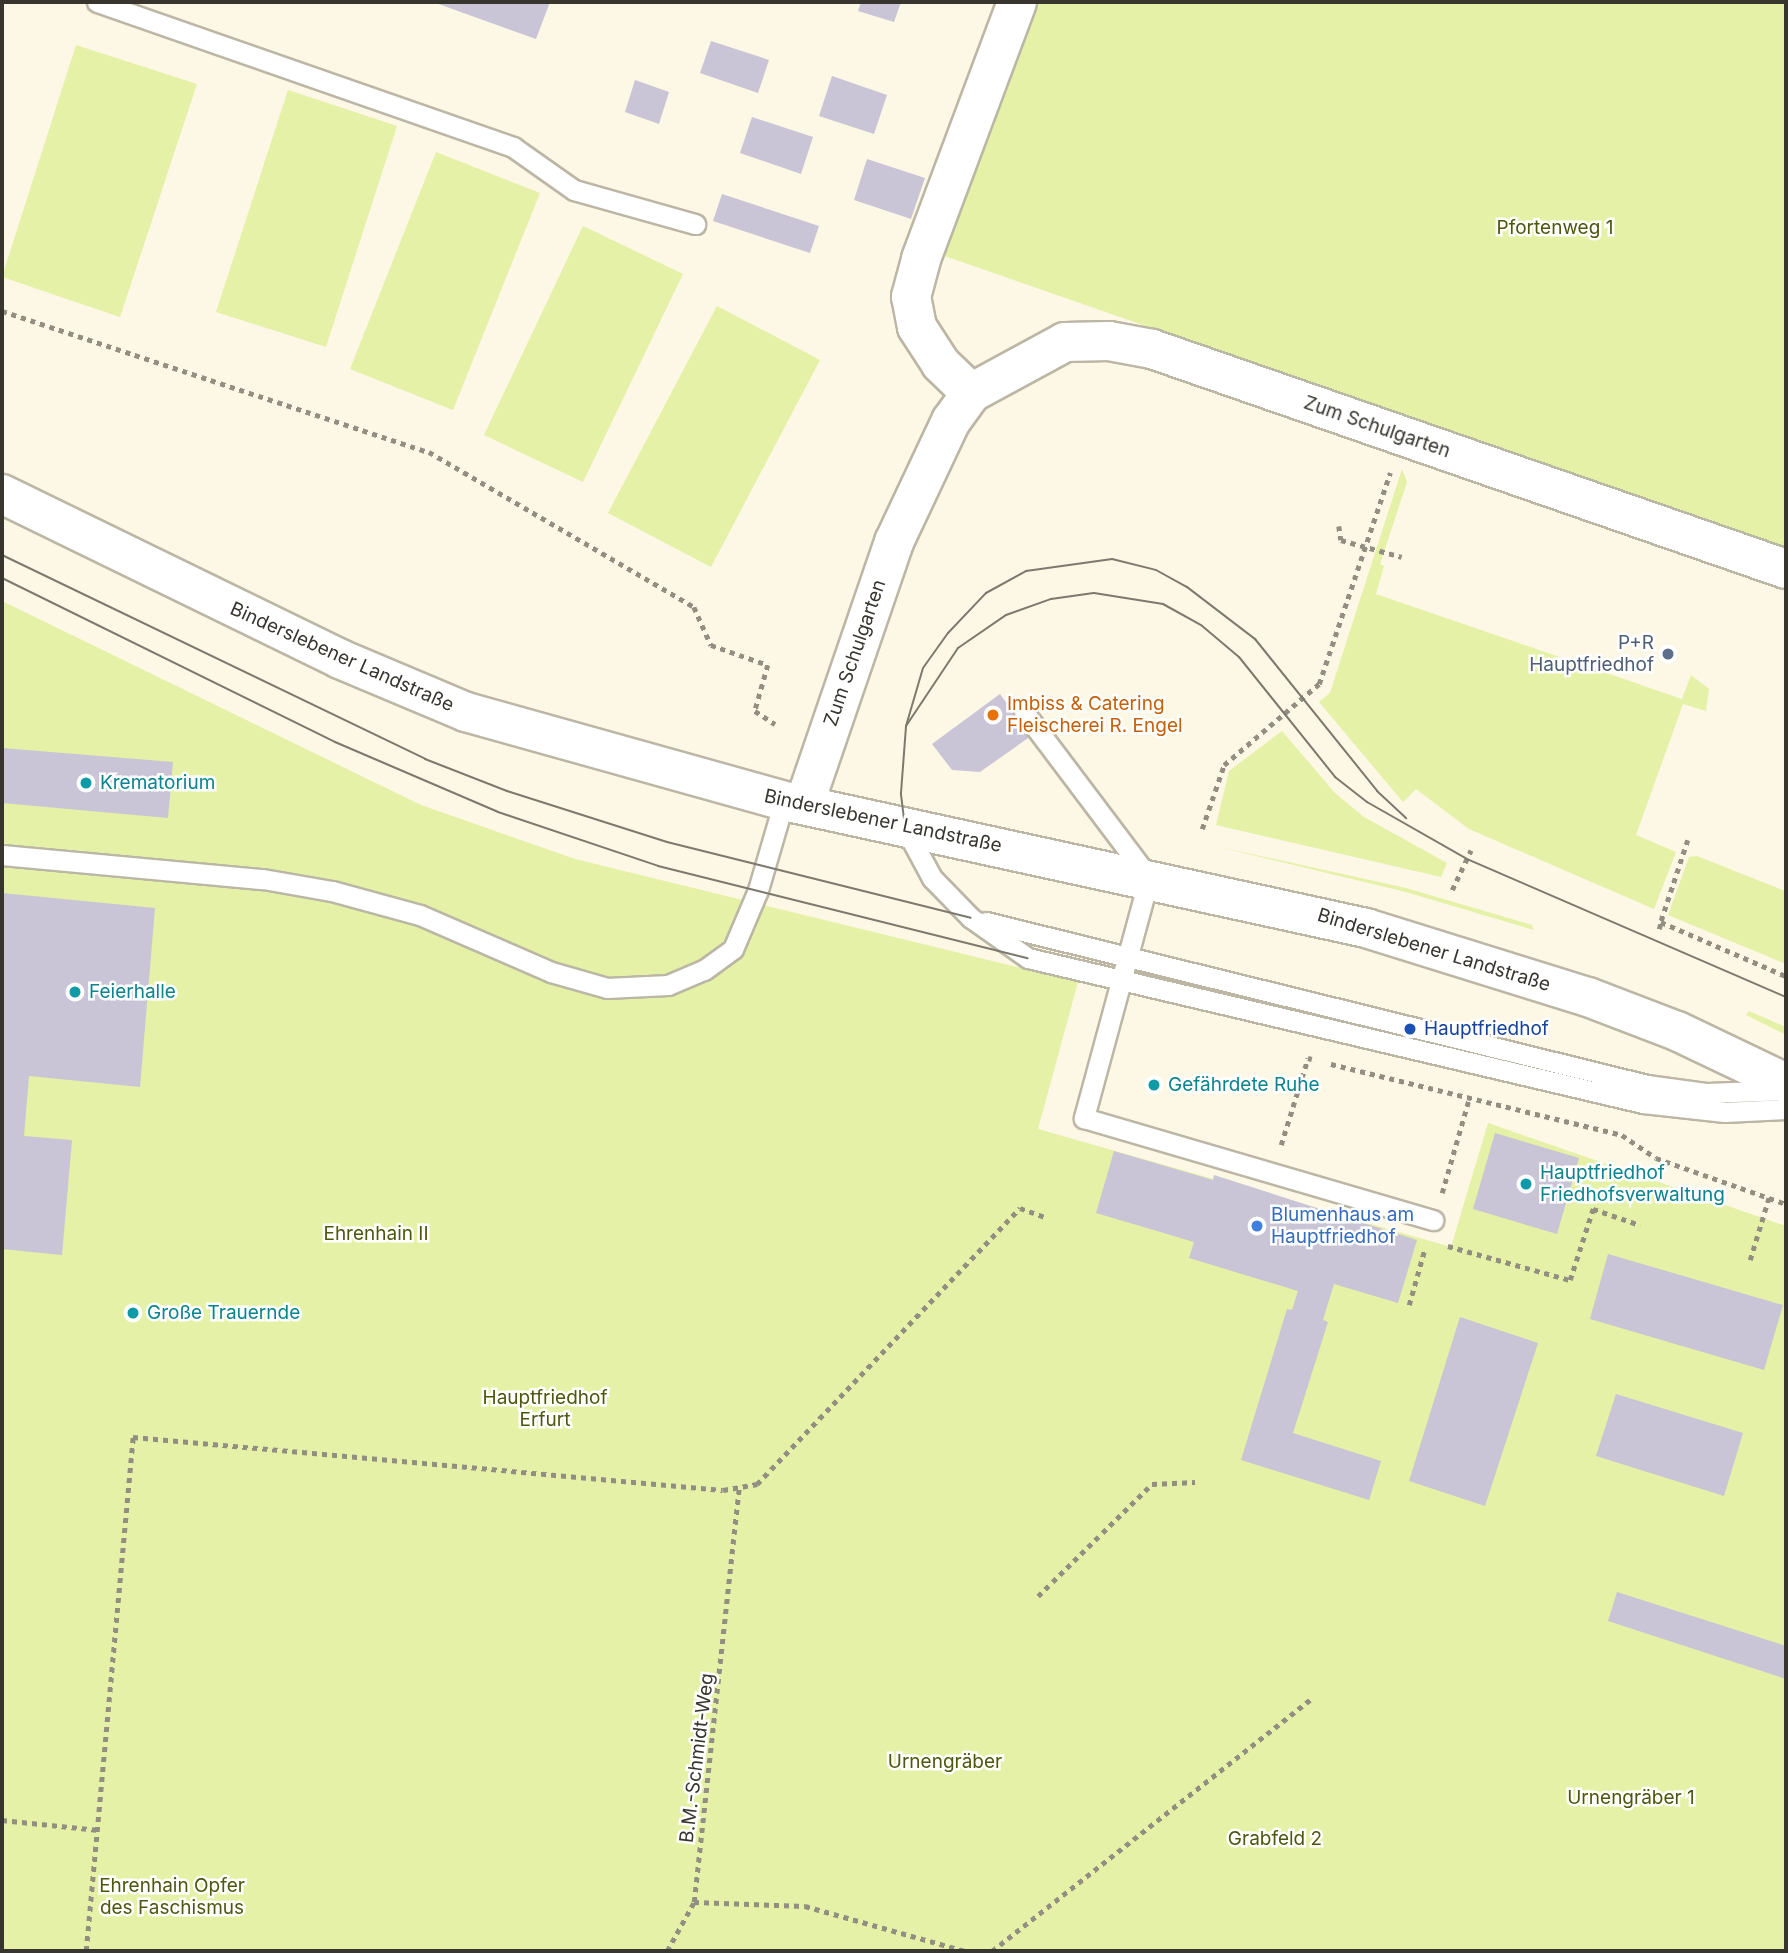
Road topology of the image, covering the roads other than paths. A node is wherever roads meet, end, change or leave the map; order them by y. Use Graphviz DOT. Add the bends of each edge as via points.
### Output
graph roads {
  1 [pos="97,2"];
  2 [pos="1017,2"];
  3 [pos="695,224"];
  4 [pos="971,393"];
  5 [pos="2,494"];
  6 [pos="1786,569"];
  7 [pos="1024,712"];
  8 [pos="794,803"];
  9 [pos="905,827"];
  10 [pos="2,855"];
  11 [pos="1149,878"];
  12 [pos="971,918"];
  13 [pos="1127,959"];
  14 [pos="1122,980"];
  15 [pos="1786,1083"];
  16 [pos="1786,1090"];
  17 [pos="1786,1109"];
  18 [pos="1433,1220"];
  1 -- 3 [label="lane" via="513,147 574,190"];
  2 -- 4 [label="main road" via="911,297 917,327 941,363"];
  4 -- 6 [label="main road, Zum Schulgarten" via="1065,342 1109,341 1152,349"];
  4 -- 8 [label="main road, Zum Schulgarten" via="951,421 894,542"];
  5 -- 8 [label="main road, Binderslebener Landstraße" via="340,659 466,712"];
  7 -- 11 [label="lane"];
  8 -- 9 [label="main road, Binderslebener Landstraße"];
  8 -- 10 [label="lane" via="733,949 704,970 668,985 607,988 551,972 420,915 332,891 263,879"];
  9 -- 11 [label="main road, Binderslebener Landstraße"];
  9 -- 12 [label="lane" via="933,878"];
  11 -- 13 [label="lane"];
  11 -- 15 [label="main road, Binderslebener Landstraße" via="1366,928 1588,997 1677,1031"];
  12 -- 13 [label="lane"];
  12 -- 14 [label="lane" via="1028,958"];
  13 -- 14 [label="lane"];
  13 -- 16 [label="lane" via="1647,1085 1707,1093"];
  14 -- 17 [label="lane" via="1643,1103 1725,1112"];
  14 -- 18 [label="lane" via="1084,1118"];
}
